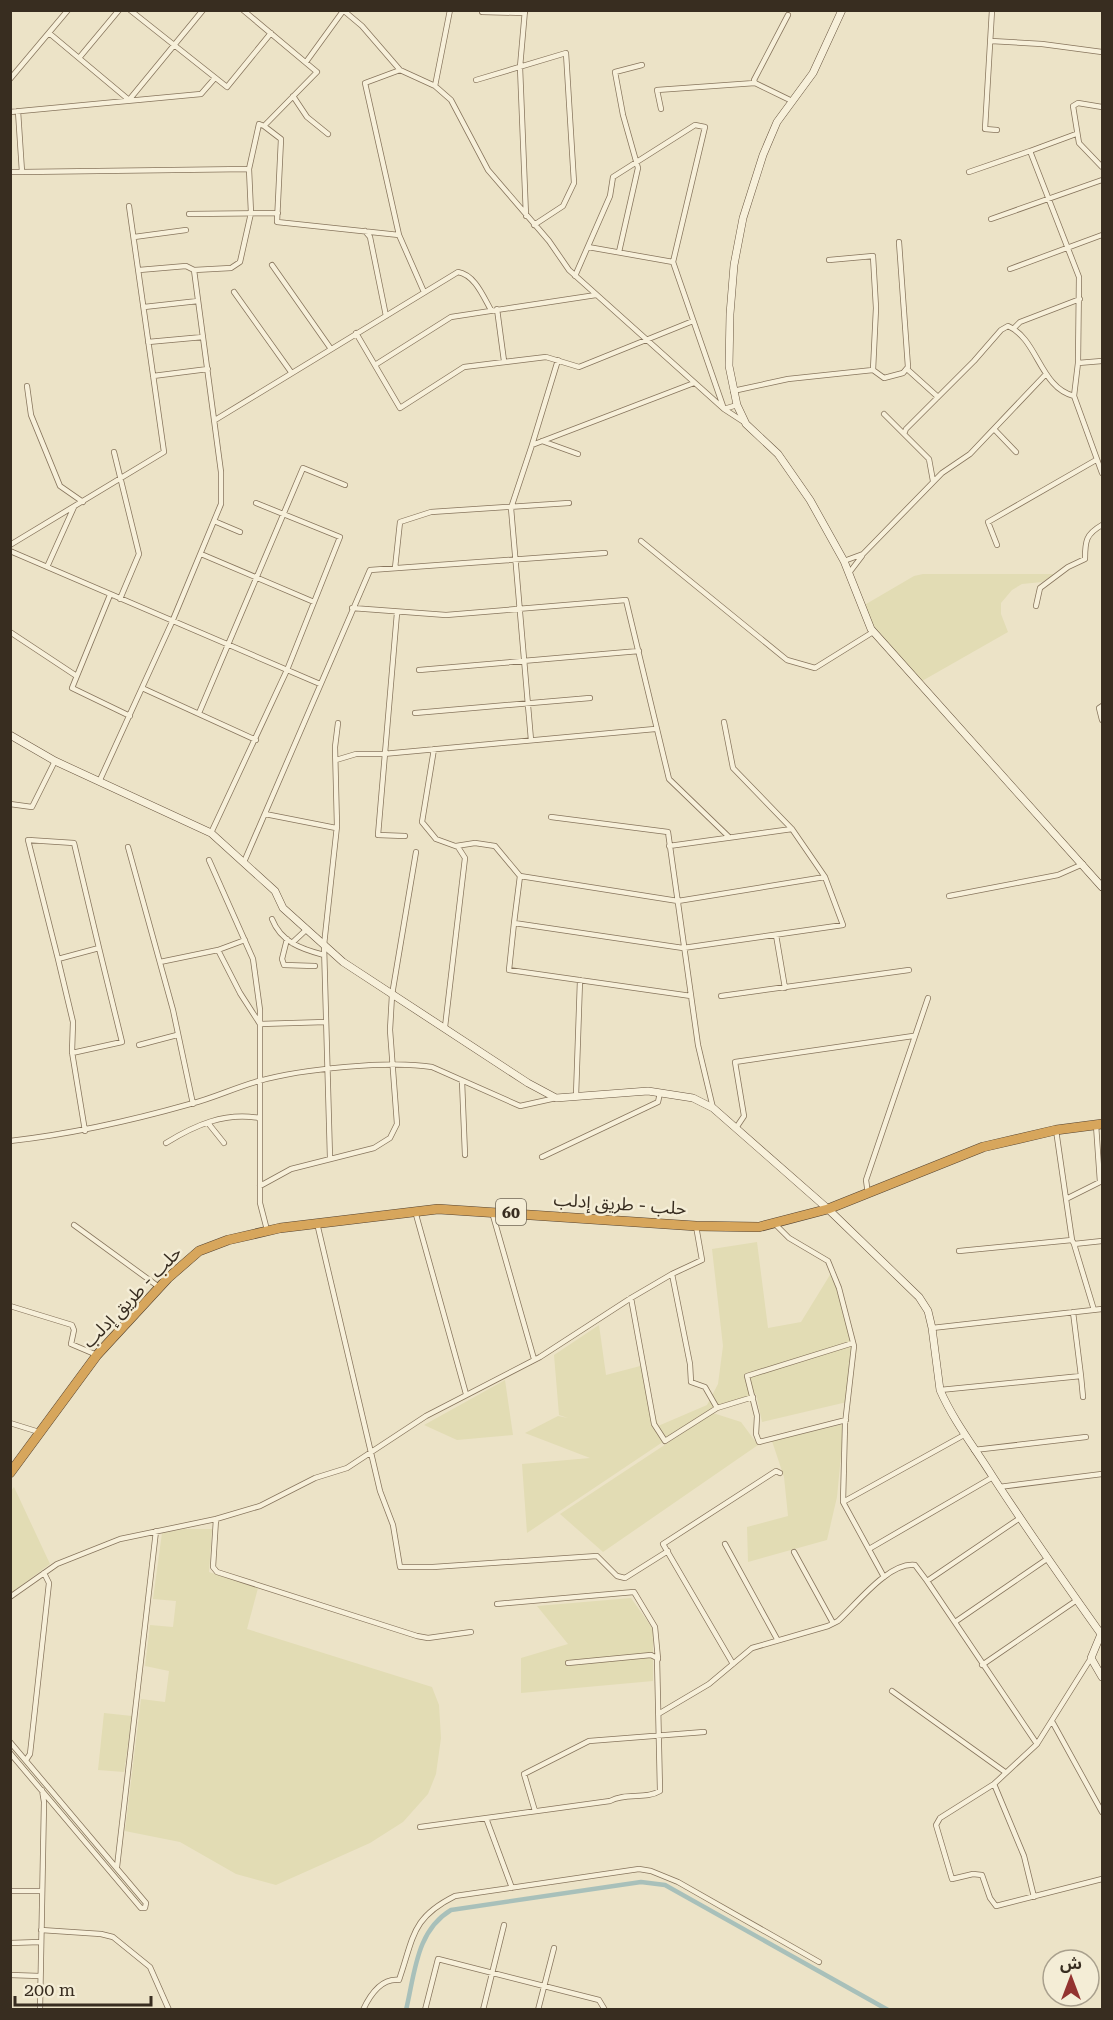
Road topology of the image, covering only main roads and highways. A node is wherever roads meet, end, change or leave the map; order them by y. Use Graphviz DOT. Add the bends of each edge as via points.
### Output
graph roads {
  1 [pos="1099,1125"];
  2 [pos="10,1473"];
  1 -- 2 [label="highway, حلب - طريق إدلب / 60" via="1056,1130 983,1147 828,1209 775,1224 738,1228 438,1209 267,1230 228,1240 199,1251 159,1287 97,1355"];
}
